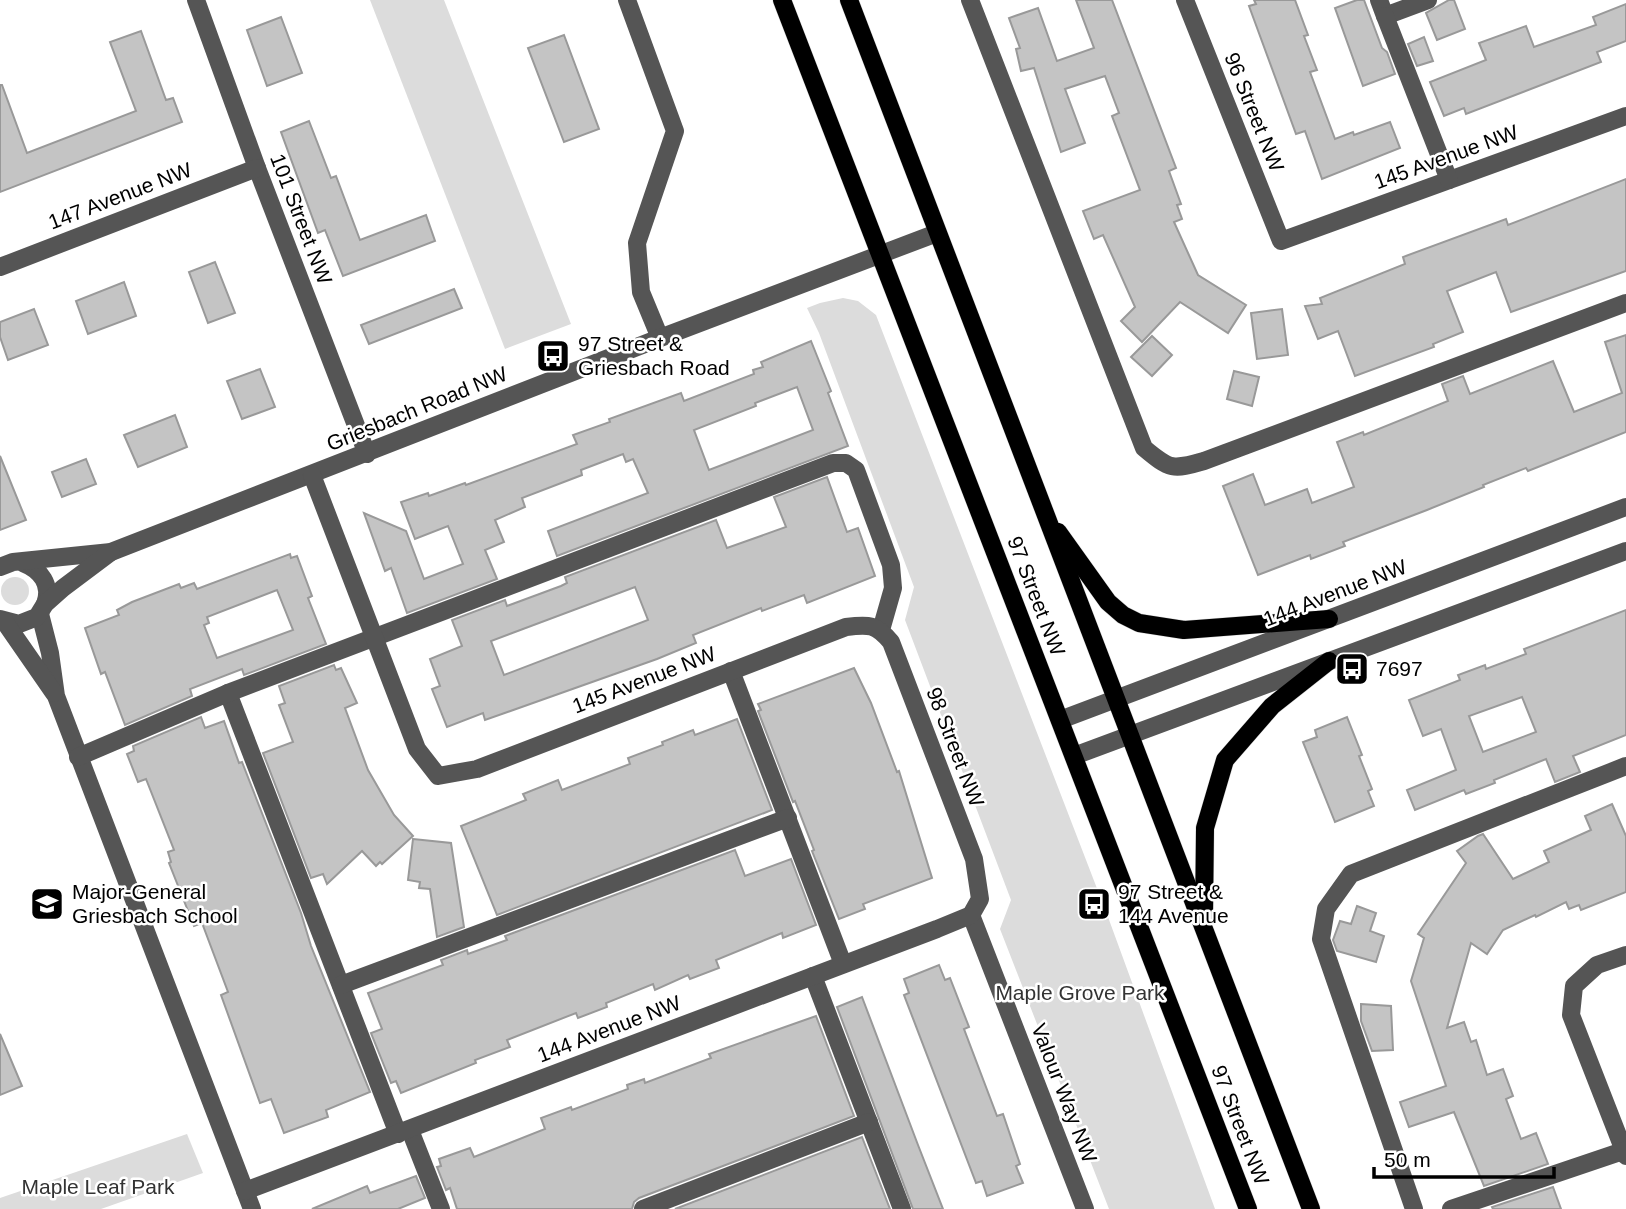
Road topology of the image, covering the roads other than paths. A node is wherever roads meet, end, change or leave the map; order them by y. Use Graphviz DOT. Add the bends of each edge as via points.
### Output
graph roads {
  1 [pos="196,0"];
  2 [pos="627,0"];
  3 [pos="782,0"];
  4 [pos="849,0"];
  5 [pos="970,0"];
  6 [pos="1185,0"];
  7 [pos="1427,0"];
  8 [pos="1382,8"];
  9 [pos="1626,116"];
  10 [pos="257,168"];
  11 [pos="1449,180"];
  12 [pos="937,233"];
  13 [pos="1282,241"];
  14 [pos="880,255"];
  15 [pos="1,263"];
  16 [pos="1626,303"];
  17 [pos="660,338"];
  18 [pos="367,454"];
  19 [pos="312,475"];
  20 [pos="1626,508"];
  21 [pos="1042,509"];
  22 [pos="1626,551"];
  23 [pos="111,552"];
  24 [pos="23,563"];
  25 [pos="0,568"];
  26 [pos="42,609"];
  27 [pos="1329,619"];
  28 [pos="2,620"];
  29 [pos="874,627"];
  30 [pos="373,639"];
  31 [pos="1329,660"];
  32 [pos="731,671"];
  33 [pos="228,693"];
  34 [pos="56,696"];
  35 [pos="1117,699"];
  36 [pos="1060,720"];
  37 [pos="1130,734"];
  38 [pos="1074,756"];
  39 [pos="78,757"];
  40 [pos="1626,766"];
  41 [pos="788,818"];
  42 [pos="971,915"];
  43 [pos="1204,929"];
  44 [pos="1626,955"];
  45 [pos="843,964"];
  46 [pos="813,976"];
  47 [pos="341,985"];
  48 [pos="869,1122"];
  49 [pos="404,1132"];
  50 [pos="1625,1152"];
  51 [pos="245,1191"];
  52 [pos="1081,1208"];
  53 [pos="252,1209"];
  54 [pos="441,1209"];
  55 [pos="643,1209"];
  56 [pos="902,1209"];
  57 [pos="1248,1209"];
  58 [pos="1311,1209"];
  59 [pos="1414,1209"];
  60 [pos="1451,1209"];
  1 -- 10 [label="street, 101 Street NW"];
  2 -- 17 [label="street" via="675,131 637,243 642,292"];
  3 -- 14 [label="main road, 97 Street NW"];
  4 -- 12 [label="main road, 97 Street NW"];
  5 -- 16 [label="street" via="1144,449 1159,461 1179,469 1204,461"];
  6 -- 13 [label="street, 96 Street NW"];
  7 -- 8 [label="street"];
  8 -- 11 [label="street"];
  9 -- 11 [label="street, 145 Avenue NW"];
  10 -- 15 [label="street, 147 Avenue NW"];
  10 -- 18 [label="street, 101 Street NW"];
  11 -- 13 [label="street, 145 Avenue NW"];
  12 -- 14 [label="street, Griesbach Road NW"];
  12 -- 21 [label="main road, 97 Street NW"];
  14 -- 17 [label="street, Griesbach Road NW"];
  14 -- 36 [label="main road, 97 Street NW"];
  17 -- 18 [label="street, Griesbach Road NW"];
  18 -- 19 [label="street, Griesbach Road NW"];
  19 -- 23 [label="street, Griesbach Road NW"];
  19 -- 30 [label="street"];
  20 -- 27 [label="street, 144 Avenue NW"];
  21 -- 27 [label="main road" via="1108,602 1139,623 1184,630"];
  21 -- 35 [label="main road, 97 Street NW"];
  22 -- 31 [label="street"];
  23 -- 24 [label="street, Griesbach Road NW"];
  23 -- 26 [label="street, Griesbach Road NW"];
  24 -- 25 [label="street, Griesbach Road NW"];
  24 -- 26 [label="street" via="45,581 48,591"];
  26 -- 28 [label="street, Griesbach Road NW" via="29,622"];
  26 -- 34 [label="street"];
  27 -- 35 [label="street, 144 Avenue NW"];
  28 -- 34 [label="street"];
  29 -- 30 [label="street" via="893,588 891,565 856,470 846,463 832,463"];
  29 -- 32 [label="street, 145 Avenue NW" via="846,627"];
  29 -- 42 [label="street, 98 Street NW" via="891,642 974,859 980,899"];
  30 -- 32 [label="street, 145 Avenue NW" via="417,748 438,776 477,769"];
  30 -- 33 [label="street"];
  31 -- 37 [label="street"];
  31 -- 43 [label="main road" via="1272,706 1224,760 1205,828"];
  32 -- 41 [label="street"];
  33 -- 39 [label="street"];
  33 -- 47 [label="street"];
  34 -- 39 [label="street"];
  35 -- 36 [label="street, 144 Avenue NW"];
  35 -- 37 [label="main road, 97 Street NW"];
  36 -- 38 [label="main road, 97 Street NW"];
  37 -- 38 [label="street"];
  37 -- 43 [label="main road, 97 Street NW"];
  38 -- 57 [label="main road, 97 Street NW"];
  39 -- 51 [label="street"];
  40 -- 59 [label="street" via="1351,874 1326,909 1321,939"];
  41 -- 45 [label="street"];
  41 -- 47 [label="street"];
  42 -- 45 [label="street, 144 Avenue NW"];
  42 -- 52 [label="street, Valour Way NW"];
  43 -- 58 [label="main road, 97 Street NW"];
  44 -- 50 [label="street" via="1597,965 1574,986 1571,1015"];
  45 -- 46 [label="street, 144 Avenue NW"];
  46 -- 48 [label="street"];
  46 -- 49 [label="street, 144 Avenue NW"];
  47 -- 49 [label="street"];
  48 -- 55 [label="street"];
  48 -- 56 [label="street"];
  49 -- 51 [label="street, 144 Avenue NW"];
  49 -- 54 [label="street"];
  50 -- 60 [label="street"];
  51 -- 53 [label="street"];
}
